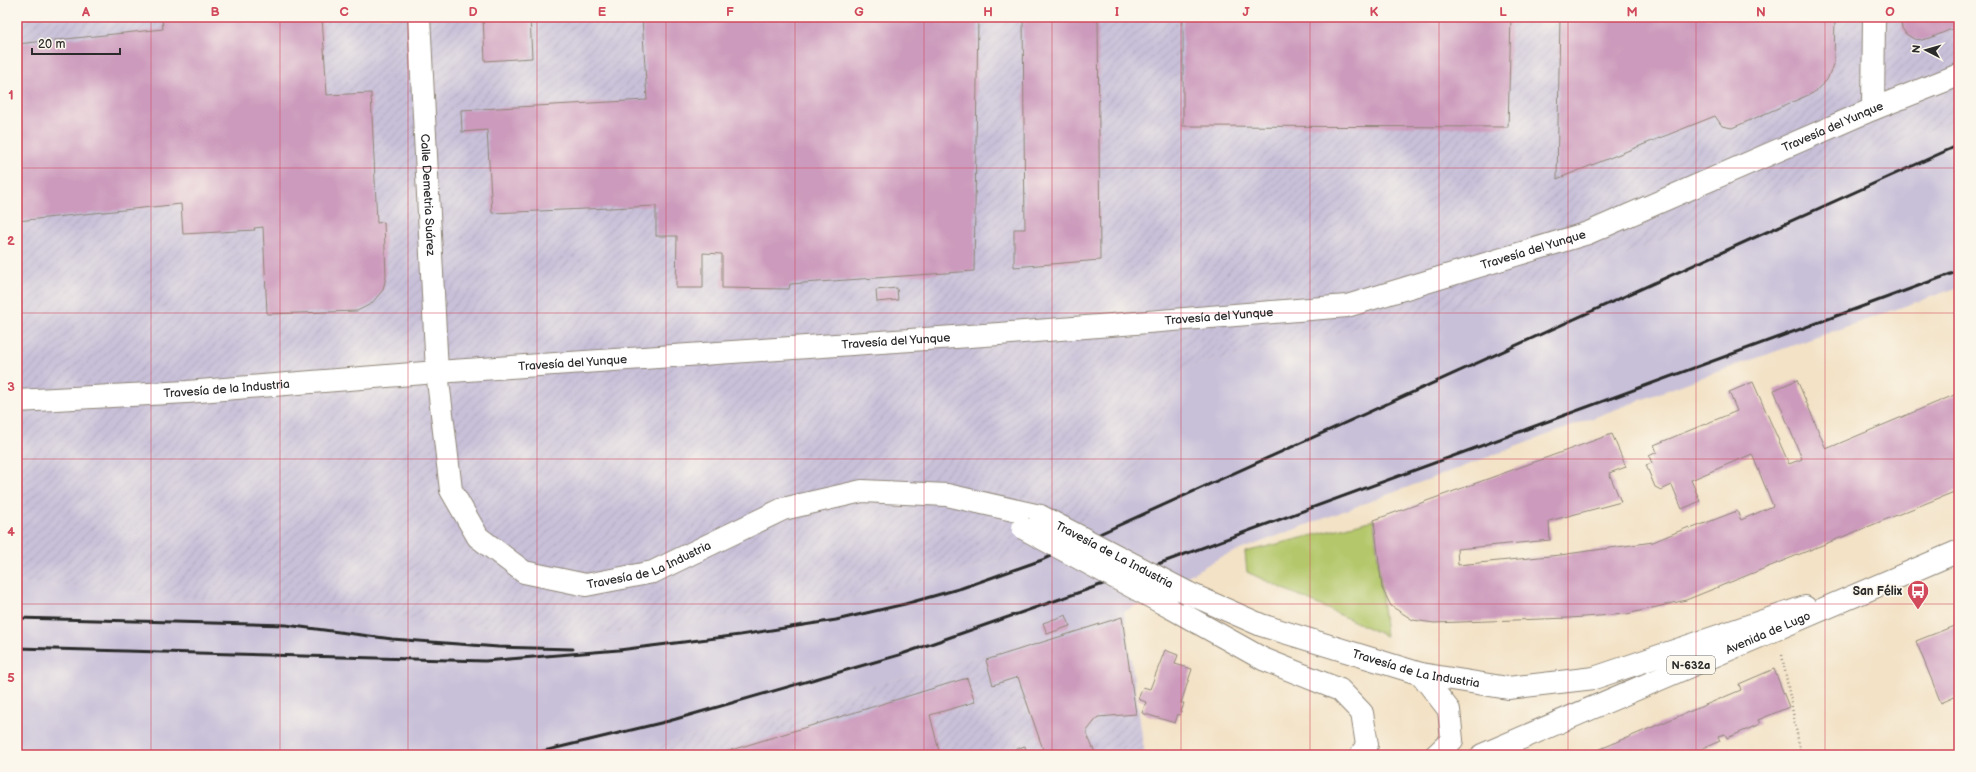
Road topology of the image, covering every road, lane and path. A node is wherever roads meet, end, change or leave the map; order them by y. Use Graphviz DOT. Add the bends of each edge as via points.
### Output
graph roads {
  1 [pos="419,17"];
  2 [pos="1874,17"];
  3 [pos="1959,76"];
  4 [pos="1874,109"];
  5 [pos="437,372"];
  6 [pos="17,401"];
  7 [pos="1032,522"];
  8 [pos="1959,551"];
  9 [pos="1899,576"];
  10 [pos="1776,629"];
  11 [pos="1421,674"];
  12 [pos="1362,755"];
  13 [pos="1436,755"];
  14 [pos="1482,755"];
  15 [pos="1801,755"];
  1 -- 5 [label="street, Calle Demetria Suárez"];
  2 -- 4 [label="street"];
  3 -- 4 [label="street, Travesía del Yunque"];
  4 -- 5 [label="street, Travesía del Yunque" via="1588,233 1347,306 991,335"];
  5 -- 6 [label="street, Travesía de la Industria" via="187,392"];
  5 -- 7 [label="street, Travesía de La Industria" via="451,490 478,537 524,572 586,585 653,572 783,509 862,491 947,495"];
  7 -- 11 [label="street, Travesía de La Industria, bridge" via="1261,626"];
  7 -- 12 [label="street, Travesía de La Industria, bridge" via="1168,606 1263,659 1340,690 1362,713 1367,745"];
  8 -- 9 [label="street, N-632a"];
  9 -- 10 [label="street, Avenida de Lugo / N-632a"];
  9 -- 11 [label="street, Travesía de La Industria" via="1594,678 1508,688"];
  10 -- 14 [label="street, Avenida de Lugo / N-632a"];
  10 -- 15 [label="path"];
  11 -- 13 [label="street" via="1449,710 1452,740"];
}
